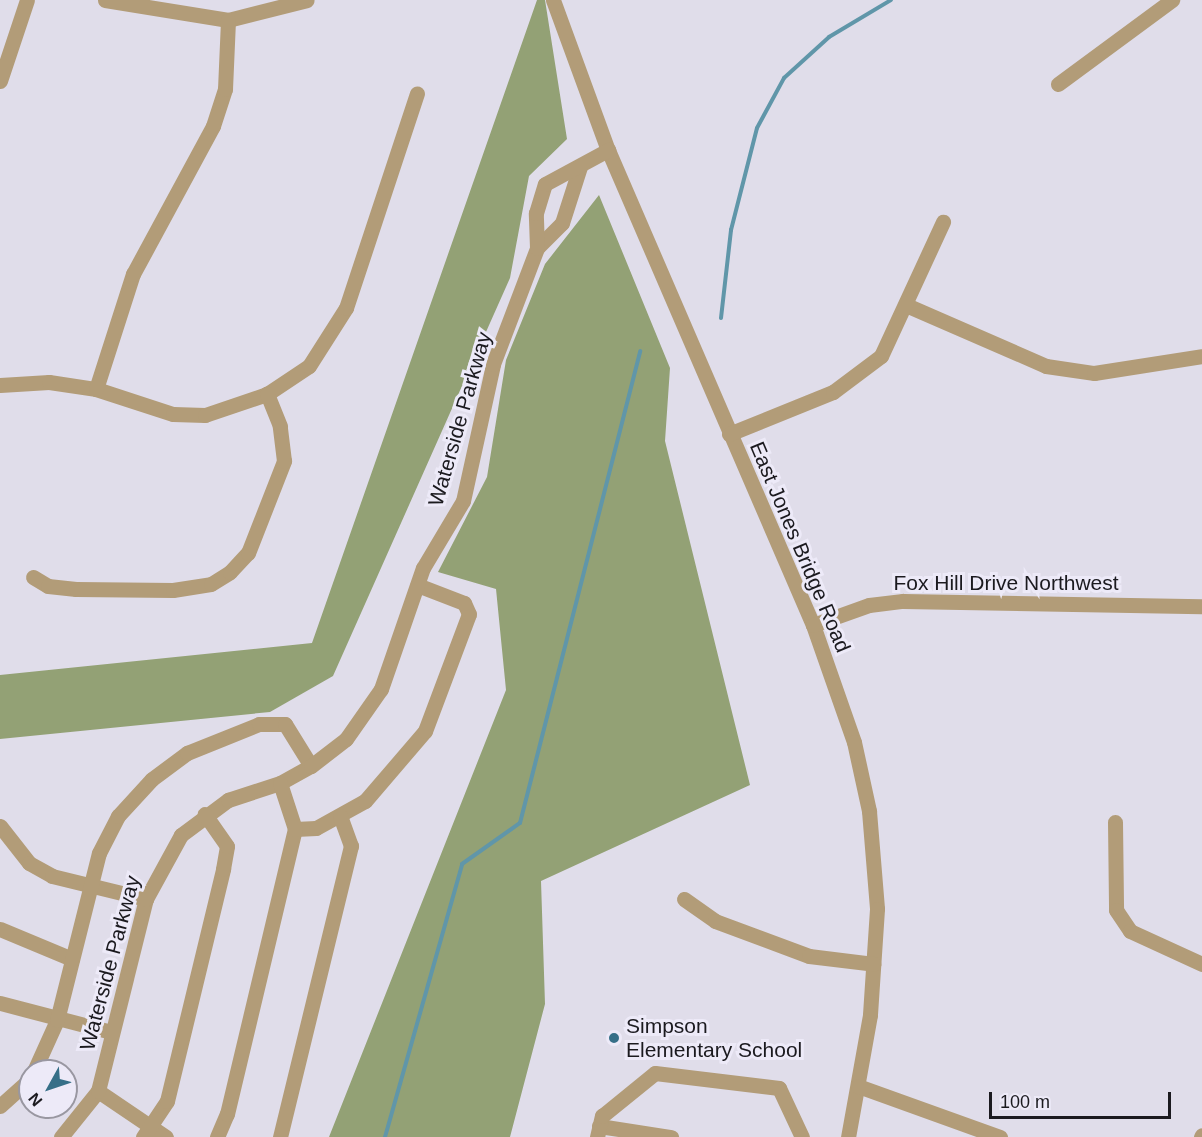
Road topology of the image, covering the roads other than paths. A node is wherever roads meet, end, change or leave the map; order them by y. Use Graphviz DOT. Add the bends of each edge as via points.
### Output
graph roads {
  1 [pos="27,0"];
  2 [pos="105,0"];
  3 [pos="307,0"];
  4 [pos="553,0"];
  5 [pos="1172,0"];
  6 [pos="228,20"];
  7 [pos="0,81"];
  8 [pos="1058,84"];
  9 [pos="417,93"];
  10 [pos="608,150"];
  11 [pos="580,167"];
  12 [pos="536,213"];
  13 [pos="943,222"];
  14 [pos="562,223"];
  15 [pos="537,248"];
  16 [pos="906,304"];
  17 [pos="1202,356"];
  18 [pos="0,385"];
  19 [pos="96,389"];
  20 [pos="267,394"];
  21 [pos="729,434"];
  22 [pos="33,577"];
  23 [pos="417,585"];
  24 [pos="1202,606"];
  25 [pos="813,625"];
  26 [pos="311,766"];
  27 [pos="280,783"];
  28 [pos="205,814"];
  29 [pos="340,816"];
  30 [pos="1114,822"];
  31 [pos="0,826"];
  32 [pos="295,829"];
  33 [pos="89,887"];
  34 [pos="146,899"];
  35 [pos="684,899"];
  36 [pos="0,929"];
  37 [pos="72,959"];
  38 [pos="874,964"];
  39 [pos="1202,964"];
  40 [pos="0,1003"];
  41 [pos="57,1020"];
  42 [pos="111,1032"];
  43 [pos="39,1059"];
  44 [pos="858,1086"];
  45 [pos="18,1090"];
  46 [pos="98,1091"];
  47 [pos="0,1106"];
  48 [pos="147,1132"];
  49 [pos="598,1132"];
  50 [pos="61,1137"];
  51 [pos="166,1137"];
  52 [pos="217,1137"];
  53 [pos="280,1137"];
  54 [pos="670,1137"];
  55 [pos="802,1137"];
  56 [pos="849,1137"];
  57 [pos="1000,1137"];
  1 -- 7 [label="street"];
  2 -- 6 [label="street"];
  3 -- 6 [label="street"];
  4 -- 10 [label="street, East Jones Bridge Road"];
  5 -- 8 [label="street"];
  6 -- 19 [label="street" via="225,89 213,126 133,274"];
  9 -- 20 [label="street" via="346,308 309,366"];
  10 -- 11 [label="street, Waterside Parkway"];
  10 -- 21 [label="street, East Jones Bridge Road"];
  11 -- 12 [label="street, Waterside Parkway" via="562,171 544,184"];
  11 -- 14 [label="street, Waterside Parkway"];
  12 -- 14 [label="street"];
  12 -- 15 [label="street, Waterside Parkway"];
  13 -- 16 [label="street"];
  14 -- 15 [label="street, Waterside Parkway"];
  15 -- 23 [label="street, Waterside Parkway" via="493,364 463,501"];
  16 -- 17 [label="street" via="1046,366 1094,373"];
  16 -- 21 [label="street" via="881,356 833,392"];
  18 -- 19 [label="street" via="49,382"];
  19 -- 20 [label="street" via="139,405 195,415"];
  20 -- 22 [label="street" via="280,426 284,460 248,553 230,572 211,584 173,590 76,589 48,586"];
  21 -- 25 [label="street, East Jones Bridge Road"];
  23 -- 26 [label="street, Waterside Parkway" via="381,689 363,719"];
  23 -- 29 [label="street" via="464,603 469,614 443,696 397,770"];
  24 -- 25 [label="street, Fox Hill Drive Northwest" via="903,601 869,605"];
  25 -- 38 [label="street, East Jones Bridge Road" via="854,742 869,811 877,909"];
  26 -- 27 [label="street, Waterside Parkway"];
  26 -- 33 [label="street" via="285,724 259,724 187,753 152,779 118,816"];
  27 -- 28 [label="street, Waterside Parkway" via="228,800"];
  27 -- 32 [label="street"];
  28 -- 34 [label="street, Waterside Parkway" via="181,835"];
  28 -- 48 [label="street" via="227,846 223,869 167,1101"];
  29 -- 32 [label="street" via="316,828"];
  29 -- 53 [label="street" via="351,846"];
  30 -- 39 [label="street" via="1116,910 1130,931"];
  31 -- 33 [label="street" via="30,862"];
  32 -- 52 [label="street" via="227,1114"];
  33 -- 34 [label="street"];
  33 -- 37 [label="street"];
  34 -- 42 [label="street, Waterside Parkway"];
  35 -- 38 [label="street" via="715,921 809,956"];
  36 -- 37 [label="street"];
  37 -- 41 [label="street"];
  38 -- 44 [label="street, East Jones Bridge Road"];
  40 -- 41 [label="street"];
  41 -- 42 [label="street"];
  41 -- 43 [label="street"];
  42 -- 46 [label="street, Waterside Parkway"];
  44 -- 56 [label="street, East Jones Bridge Road"];
  44 -- 57 [label="street"];
  45 -- 47 [label="street"];
  46 -- 48 [label="street"];
  46 -- 50 [label="street, Waterside Parkway"];
  48 -- 51 [label="street"];
  49 -- 54 [label="street"];
  49 -- 55 [label="street" via="620,1099 655,1073 779,1088 790,1101"];
}
